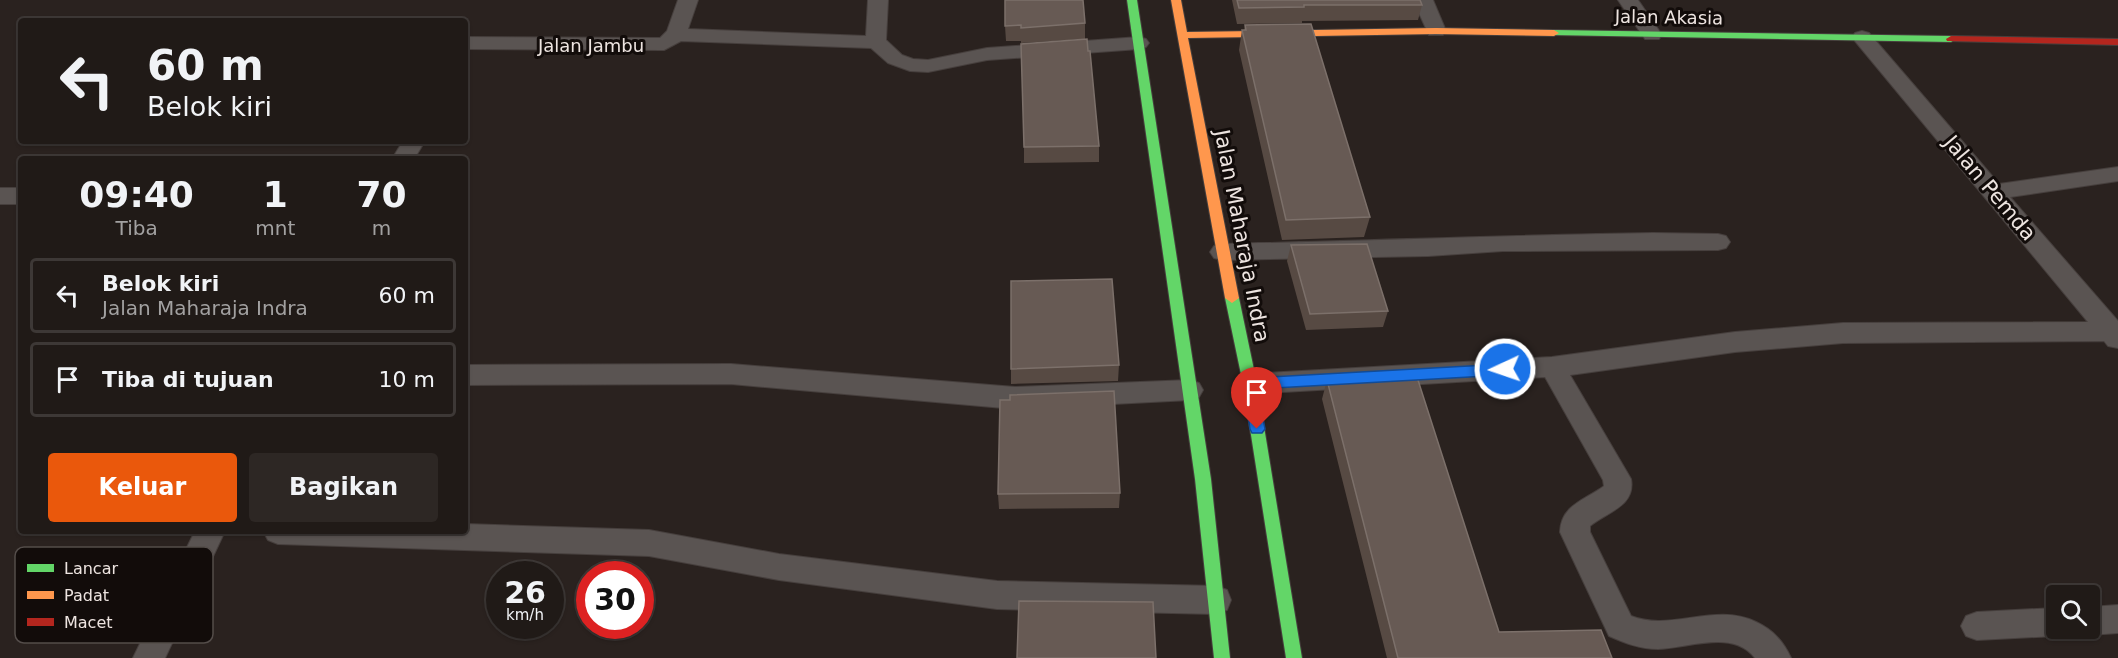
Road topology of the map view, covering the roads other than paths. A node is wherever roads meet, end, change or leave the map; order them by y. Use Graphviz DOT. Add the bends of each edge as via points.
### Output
graph roads {
  1 [pos="688,0"];
  2 [pos="878,0"];
  3 [pos="1132,0"];
  4 [pos="1176,0"];
  5 [pos="1423,0"];
  6 [pos="1628,0"];
  7 [pos="1436,31"];
  8 [pos="1652,34"];
  9 [pos="676,35"];
  10 [pos="1183,35"];
  11 [pos="1862,37"];
  12 [pos="875,39"];
  13 [pos="2118,42"];
  14 [pos="1139,43"];
  15 [pos="468,45"];
  16 [pos="2118,174"];
  17 [pos="1993,192"];
  18 [pos="0,196"];
  19 [pos="18,196"];
  20 [pos="1718,242"];
  21 [pos="1222,252"];
  22 [pos="2116,334"];
  23 [pos="1552,367"];
  24 [pos="468,375"];
  25 [pos="1250,384"];
  26 [pos="1190,390"];
  27 [pos="371,534"];
  28 [pos="1216,600"];
  29 [pos="2118,620"];
  30 [pos="2100,621"];
  31 [pos="2046,623"];
  32 [pos="1977,626"];
  33 [pos="156,643"];
  34 [pos="149,658"];
  35 [pos="1222,658"];
  36 [pos="1294,658"];
  37 [pos="1775,658"];
  1 -- 9 [label="street"];
  2 -- 12 [label="street"];
  3 -- 14 [label="main road"];
  4 -- 10 [label="main road, Jalan Maharaja Indra"];
  5 -- 7 [label="street"];
  6 -- 8 [label="street"];
  7 -- 8 [label="main road, Jalan Akasia"];
  7 -- 10 [label="main road, Jalan Akasia"];
  8 -- 11 [label="main road, Jalan Akasia"];
  9 -- 12 [label="street"];
  9 -- 15 [label="street, Jalan Jambu" via="671,42 651,45"];
  10 -- 21 [label="main road, Jalan Maharaja Indra"];
  11 -- 13 [label="main road, Jalan Akasia"];
  11 -- 17 [label="street, Jalan Pemda"];
  12 -- 14 [label="street" via="895,59 928,66 987,54"];
  14 -- 26 [label="main road"];
  16 -- 17 [label="street"];
  17 -- 22 [label="street, Jalan Pemda"];
  18 -- 19 [label="street"];
  20 -- 21 [label="street" via="1503,243 1428,249"];
  21 -- 25 [label="main road, Jalan Maharaja Indra"];
  22 -- 23 [label="street" via="1843,333 1735,342"];
  23 -- 25 [label="street"];
  23 -- 37 [label="street" via="1617,479 1619,490 1612,498 1586,510 1575,521 1575,532 1620,626 1627,631 1648,633 1730,628 1748,631 1769,646"];
  24 -- 26 [label="street" via="731,374 1015,398"];
  25 -- 36 [label="main road, Jalan Maharaja Indra"];
  26 -- 28 [label="main road"];
  27 -- 28 [label="street" via="649,543 779,567 997,595"];
  28 -- 35 [label="main road"];
  29 -- 30 [label="street"];
  31 -- 32 [label="street"];
  33 -- 34 [label="street"];
}
